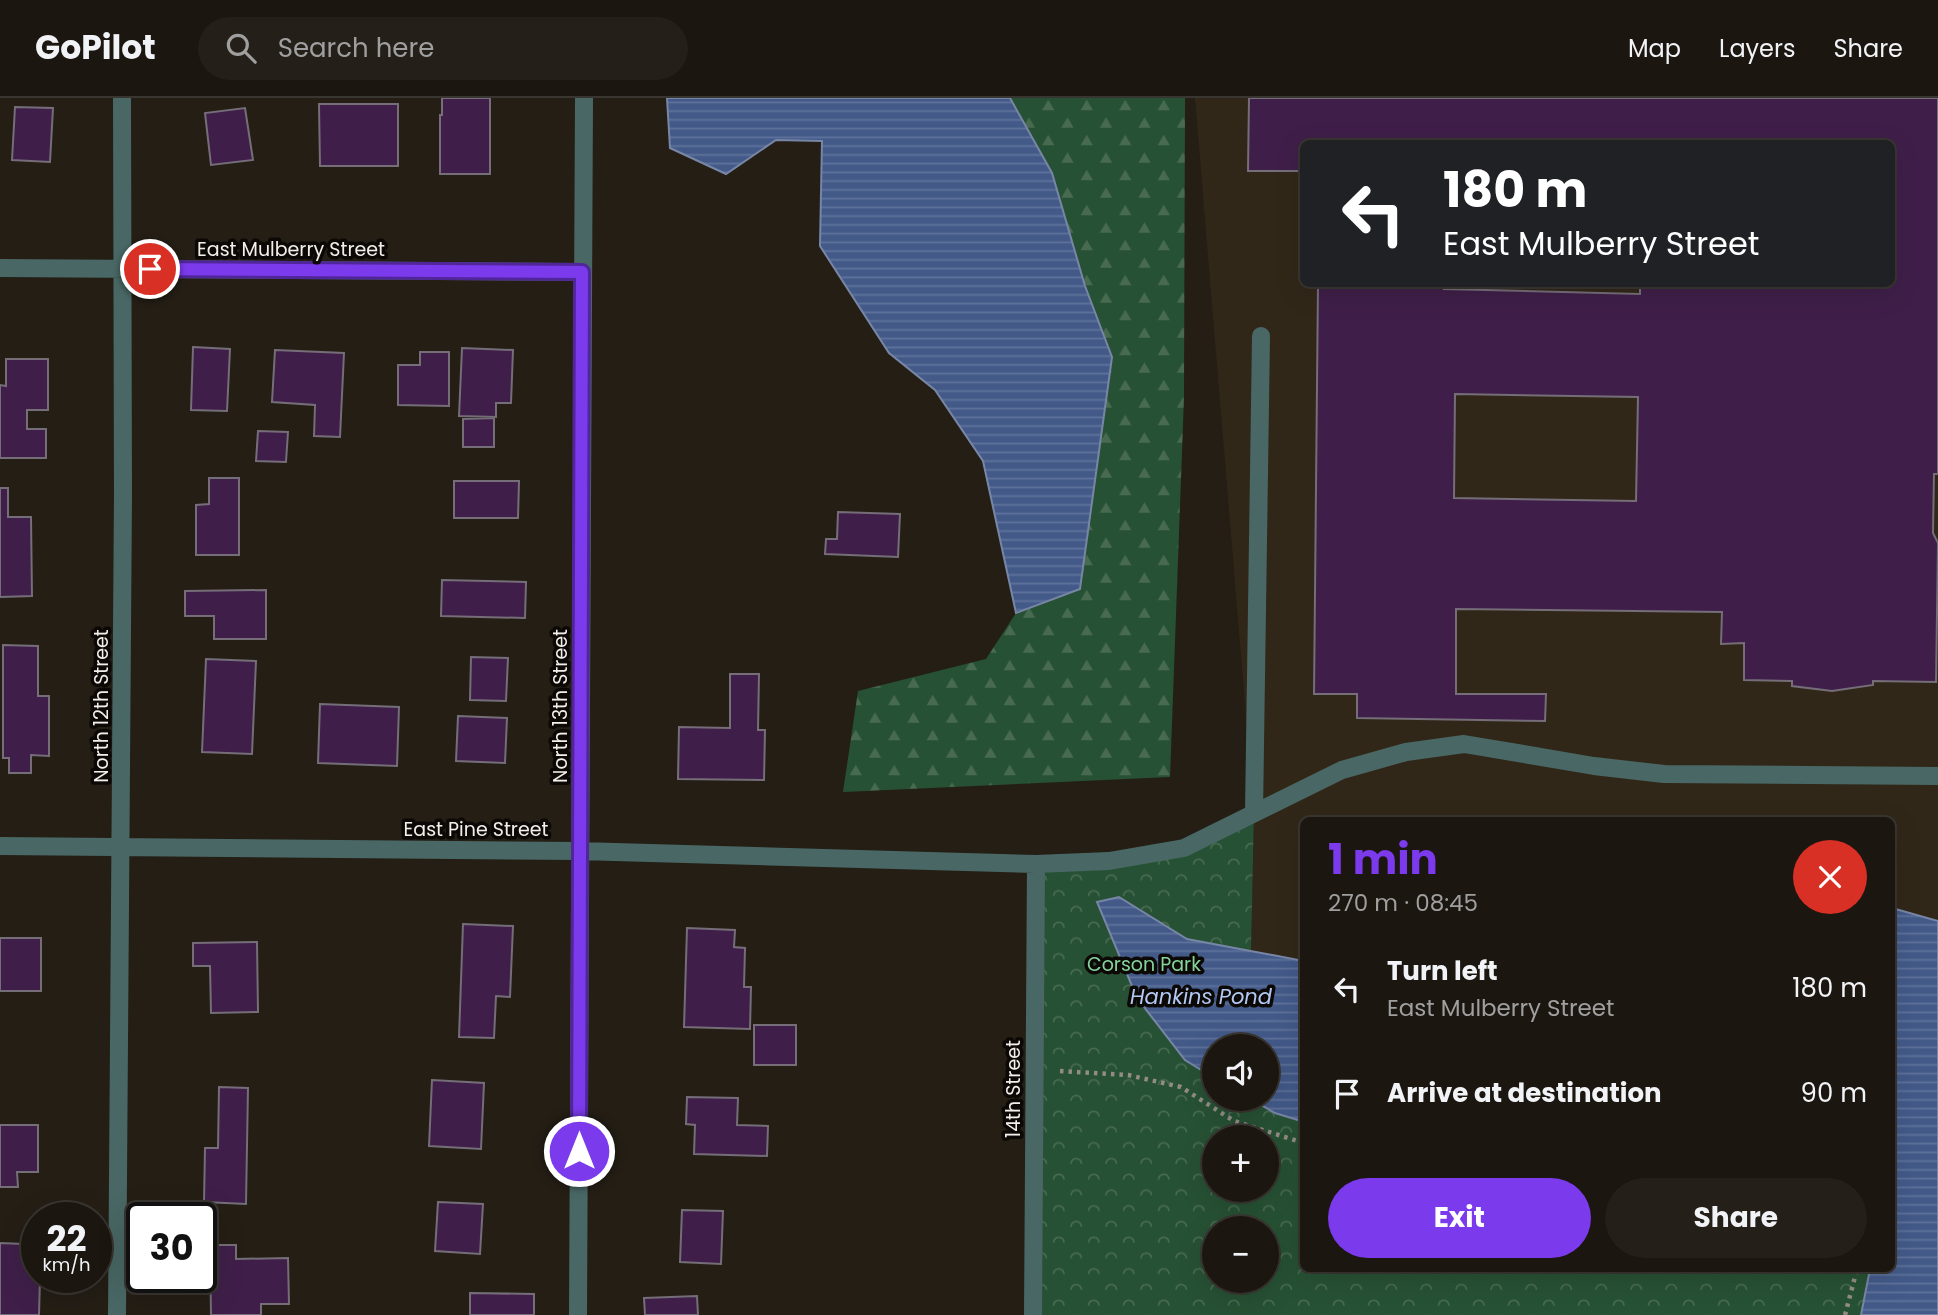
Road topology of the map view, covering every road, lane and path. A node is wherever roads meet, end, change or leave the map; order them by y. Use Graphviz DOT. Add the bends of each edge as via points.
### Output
graph roads {
  1 [pos="122,98"];
  2 [pos="584,98"];
  3 [pos="0,268"];
  4 [pos="123,269"];
  5 [pos="582,272"];
  6 [pos="1261,336"];
  7 [pos="1938,776"];
  8 [pos="1254,813"];
  9 [pos="0,846"];
  10 [pos="120,847"];
  11 [pos="580,850"];
  12 [pos="1036,864"];
  13 [pos="1034,1070"];
  14 [pos="1300,1142"];
  15 [pos="1856,1272"];
  16 [pos="117,1315"];
  17 [pos="578,1315"];
  18 [pos="1033,1315"];
  19 [pos="1845,1315"];
  1 -- 4 [label="street, North 12th Street"];
  2 -- 5 [label="street, North 13th Street"];
  3 -- 4 [label="street, East Mulberry Street"];
  4 -- 5 [label="street, East Mulberry Street"];
  4 -- 10 [label="street, North 12th Street"];
  5 -- 11 [label="street, North 13th Street"];
  6 -- 8 [label="street"];
  7 -- 8 [label="street, East Pine Street" via="1664,774 1464,744 1406,752 1342,770"];
  8 -- 12 [label="street, East Pine Street" via="1184,848 1110,861"];
  9 -- 10 [label="street, East Pine Street"];
  10 -- 11 [label="street, East Pine Street"];
  10 -- 16 [label="street, North 12th Street"];
  11 -- 12 [label="street, East Pine Street"];
  11 -- 17 [label="street, North 13th Street"];
  12 -- 13 [label="street, 14th Street"];
  13 -- 14 [label="path" via="1128,1075 1181,1087 1234,1121"];
  13 -- 18 [label="street, 14th Street"];
  15 -- 19 [label="path"];
}
